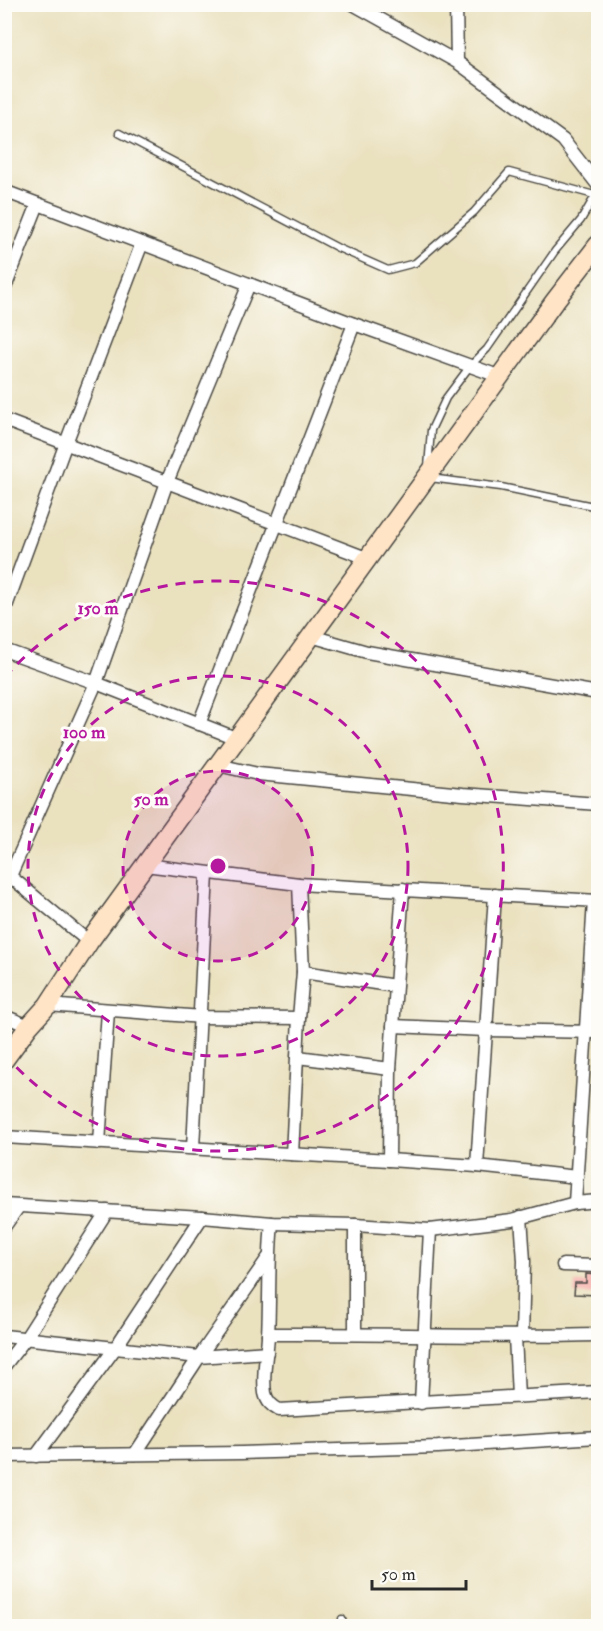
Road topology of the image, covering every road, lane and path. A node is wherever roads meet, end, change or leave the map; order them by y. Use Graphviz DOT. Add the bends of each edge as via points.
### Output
graph roads {
  1 [pos="353,4"];
  2 [pos="456,4"];
  3 [pos="457,62"];
  4 [pos="119,133"];
  5 [pos="4,191"];
  6 [pos="597,193"];
  7 [pos="38,204"];
  8 [pos="142,243"];
  9 [pos="598,245"];
  10 [pos="249,284"];
  11 [pos="4,290"];
  12 [pos="354,324"];
  13 [pos="470,366"];
  14 [pos="501,377"];
  15 [pos="4,420"];
  16 [pos="66,443"];
  17 [pos="428,478"];
  18 [pos="167,482"];
  19 [pos="598,507"];
  20 [pos="277,524"];
  21 [pos="369,559"];
  22 [pos="4,612"];
  23 [pos="311,636"];
  24 [pos="4,650"];
  25 [pos="96,683"];
  26 [pos="598,693"];
  27 [pos="199,723"];
  28 [pos="238,739"];
  29 [pos="218,765"];
  30 [pos="598,804"];
  31 [pos="145,865"];
  32 [pos="7,874"];
  33 [pos="207,874"];
  34 [pos="298,885"];
  35 [pos="403,889"];
  36 [pos="495,895"];
  37 [pos="596,901"];
  38 [pos="89,942"];
  39 [pos="303,972"];
  40 [pos="395,986"];
  41 [pos="48,1005"];
  42 [pos="108,1011"];
  43 [pos="4,1016"];
  44 [pos="202,1017"];
  45 [pos="298,1018"];
  46 [pos="29,1026"];
  47 [pos="393,1026"];
  48 [pos="486,1030"];
  49 [pos="592,1031"];
  50 [pos="298,1057"];
  51 [pos="4,1060"];
  52 [pos="390,1069"];
  53 [pos="4,1137"];
  54 [pos="99,1143"];
  55 [pos="194,1148"];
  56 [pos="292,1154"];
  57 [pos="389,1160"];
  58 [pos="477,1166"];
  59 [pos="577,1177"];
  60 [pos="598,1201"];
  61 [pos="576,1203"];
  62 [pos="4,1205"];
  63 [pos="19,1206"];
  64 [pos="107,1211"];
  65 [pos="202,1217"];
  66 [pos="521,1217"];
  67 [pos="272,1223"];
  68 [pos="355,1225"];
  69 [pos="4,1227"];
  70 [pos="430,1230"];
  71 [pos="268,1258"];
  72 [pos="563,1265"];
  73 [pos="598,1266"];
  74 [pos="355,1333"];
  75 [pos="268,1334"];
  76 [pos="425,1335"];
  77 [pos="598,1335"];
  78 [pos="4,1336"];
  79 [pos="518,1336"];
  80 [pos="26,1338"];
  81 [pos="116,1347"];
  82 [pos="267,1352"];
  83 [pos="200,1357"];
  84 [pos="4,1366"];
  85 [pos="598,1392"];
  86 [pos="518,1397"];
  87 [pos="421,1403"];
  88 [pos="598,1437"];
  89 [pos="135,1454"];
  90 [pos="4,1456"];
  91 [pos="36,1456"];
  1 -- 3 [label="street"];
  2 -- 3 [label="street"];
  3 -- 6 [label="street" via="563,141"];
  4 -- 6 [label="lane" via="338,248 388,270 414,263 474,212 509,172"];
  5 -- 7 [label="street"];
  6 -- 13 [label="lane" via="487,349"];
  7 -- 8 [label="street"];
  7 -- 11 [label="street"];
  8 -- 10 [label="street"];
  8 -- 16 [label="street"];
  9 -- 14 [label="main road"];
  10 -- 12 [label="street"];
  10 -- 18 [label="street"];
  12 -- 13 [label="street"];
  12 -- 20 [label="street"];
  13 -- 14 [label="street"];
  13 -- 17 [label="lane" via="446,398 431,430"];
  14 -- 17 [label="main road"];
  15 -- 16 [label="street"];
  16 -- 18 [label="street"];
  16 -- 22 [label="street"];
  17 -- 19 [label="lane" via="501,487"];
  17 -- 21 [label="main road"];
  18 -- 20 [label="street"];
  18 -- 25 [label="street"];
  20 -- 21 [label="street"];
  20 -- 27 [label="street"];
  21 -- 23 [label="main road"];
  23 -- 26 [label="street" via="367,652"];
  23 -- 28 [label="main road"];
  24 -- 25 [label="street"];
  25 -- 27 [label="street"];
  25 -- 32 [label="street"];
  27 -- 28 [label="street"];
  28 -- 29 [label="main road"];
  29 -- 30 [label="street" via="258,774"];
  29 -- 31 [label="main road"];
  31 -- 33 [label="street"];
  31 -- 38 [label="main road"];
  32 -- 38 [label="street"];
  33 -- 34 [label="street"];
  33 -- 44 [label="street"];
  34 -- 35 [label="street"];
  34 -- 39 [label="street"];
  35 -- 36 [label="street"];
  35 -- 40 [label="street"];
  36 -- 37 [label="street"];
  36 -- 48 [label="street"];
  37 -- 49 [label="street"];
  38 -- 41 [label="main road"];
  39 -- 40 [label="street"];
  39 -- 45 [label="street"];
  40 -- 47 [label="street"];
  41 -- 42 [label="street"];
  41 -- 46 [label="main road"];
  42 -- 44 [label="street"];
  42 -- 54 [label="street"];
  43 -- 46 [label="street"];
  44 -- 45 [label="street"];
  44 -- 55 [label="street"];
  45 -- 50 [label="street"];
  46 -- 51 [label="main road"];
  47 -- 48 [label="street"];
  47 -- 52 [label="street"];
  48 -- 49 [label="street"];
  48 -- 58 [label="street"];
  49 -- 59 [label="street"];
  50 -- 52 [label="street"];
  50 -- 56 [label="street"];
  52 -- 57 [label="street"];
  53 -- 54 [label="street"];
  54 -- 55 [label="street"];
  55 -- 56 [label="street"];
  56 -- 57 [label="street"];
  57 -- 58 [label="street"];
  58 -- 59 [label="street"];
  59 -- 61 [label="street"];
  60 -- 61 [label="street"];
  61 -- 66 [label="street"];
  62 -- 63 [label="street"];
  63 -- 64 [label="street"];
  63 -- 69 [label="street"];
  64 -- 65 [label="street"];
  64 -- 80 [label="street"];
  65 -- 67 [label="street"];
  65 -- 81 [label="street"];
  66 -- 70 [label="street"];
  66 -- 79 [label="street" via="524,1261"];
  67 -- 68 [label="street"];
  67 -- 71 [label="street"];
  68 -- 70 [label="street"];
  68 -- 74 [label="street"];
  70 -- 76 [label="street"];
  71 -- 75 [label="street"];
  71 -- 83 [label="street"];
  72 -- 73 [label="street"];
  74 -- 75 [label="street"];
  74 -- 76 [label="street"];
  75 -- 82 [label="street"];
  76 -- 79 [label="street"];
  76 -- 87 [label="street"];
  77 -- 79 [label="street"];
  78 -- 80 [label="street"];
  79 -- 86 [label="street"];
  80 -- 81 [label="street"];
  80 -- 84 [label="street"];
  81 -- 83 [label="street"];
  81 -- 91 [label="street"];
  82 -- 83 [label="street"];
  82 -- 87 [label="street" via="266,1395 279,1410"];
  83 -- 89 [label="street"];
  85 -- 86 [label="street"];
  86 -- 87 [label="street"];
  88 -- 89 [label="street" via="438,1447"];
  89 -- 91 [label="street"];
  90 -- 91 [label="street"];
}
